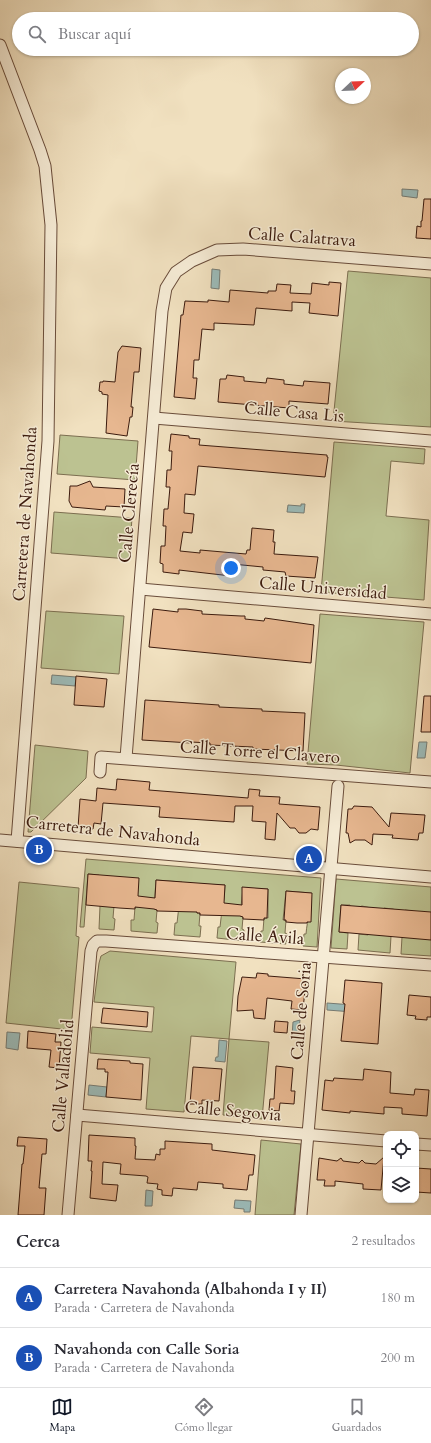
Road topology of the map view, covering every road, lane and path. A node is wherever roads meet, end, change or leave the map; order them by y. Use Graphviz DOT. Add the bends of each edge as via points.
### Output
graph roads {
  1 [pos="0,45"];
  2 [pos="431,264"];
  3 [pos="176,272"];
  4 [pos="154,418"];
  5 [pos="431,441"];
  6 [pos="140,589"];
  7 [pos="431,614"];
  8 [pos="126,758"];
  9 [pos="100,772"];
  10 [pos="431,782"];
  11 [pos="338,786"];
  12 [pos="0,840"];
  13 [pos="17,841"];
  14 [pos="331,869"];
  15 [pos="431,877"];
  16 [pos="97,941"];
  17 [pos="323,957"];
  18 [pos="431,965"];
  19 [pos="77,1116"];
  20 [pos="308,1135"];
  21 [pos="383,1141"];
  22 [pos="419,1144"];
  23 [pos="431,1145"];
  24 [pos="68,1215"];
  25 [pos="301,1215"];
  1 -- 13 [label="street, Carretera de Navahonda" via="40,150 46,174 51,224 48,442"];
  2 -- 3 [label="street, Calle Calatrava" via="244,249 217,250 192,261"];
  3 -- 4 [label="street, Calle Clerecía" via="166,288 162,311"];
  4 -- 5 [label="street, Calle Casa Lis"];
  4 -- 6 [label="street, Calle Clerecía"];
  6 -- 7 [label="street, Calle Universidad"];
  6 -- 8 [label="street, Calle Clerecía"];
  8 -- 9 [label="street, Calle Torre el Clavero" via="101,757"];
  8 -- 10 [label="street, Calle Torre el Clavero"];
  11 -- 14 [label="street, Calle de Soria"];
  12 -- 13 [label="street"];
  13 -- 14 [label="street, Carretera de Navahonda"];
  14 -- 15 [label="street, Carretera de Navahonda"];
  14 -- 17 [label="street, Calle de Soria"];
  16 -- 17 [label="street, Calle Ávila"];
  16 -- 19 [label="street, Calle Valladolid" via="91,951"];
  17 -- 18 [label="street, Calle Ávila"];
  17 -- 20 [label="street, Calle de Soria"];
  19 -- 20 [label="street, Calle Segovia"];
  19 -- 24 [label="street, Calle Valladolid"];
  20 -- 21 [label="street, Calle Segovia"];
  20 -- 25 [label="street, Calle de Soria"];
  22 -- 23 [label="street"];
}
